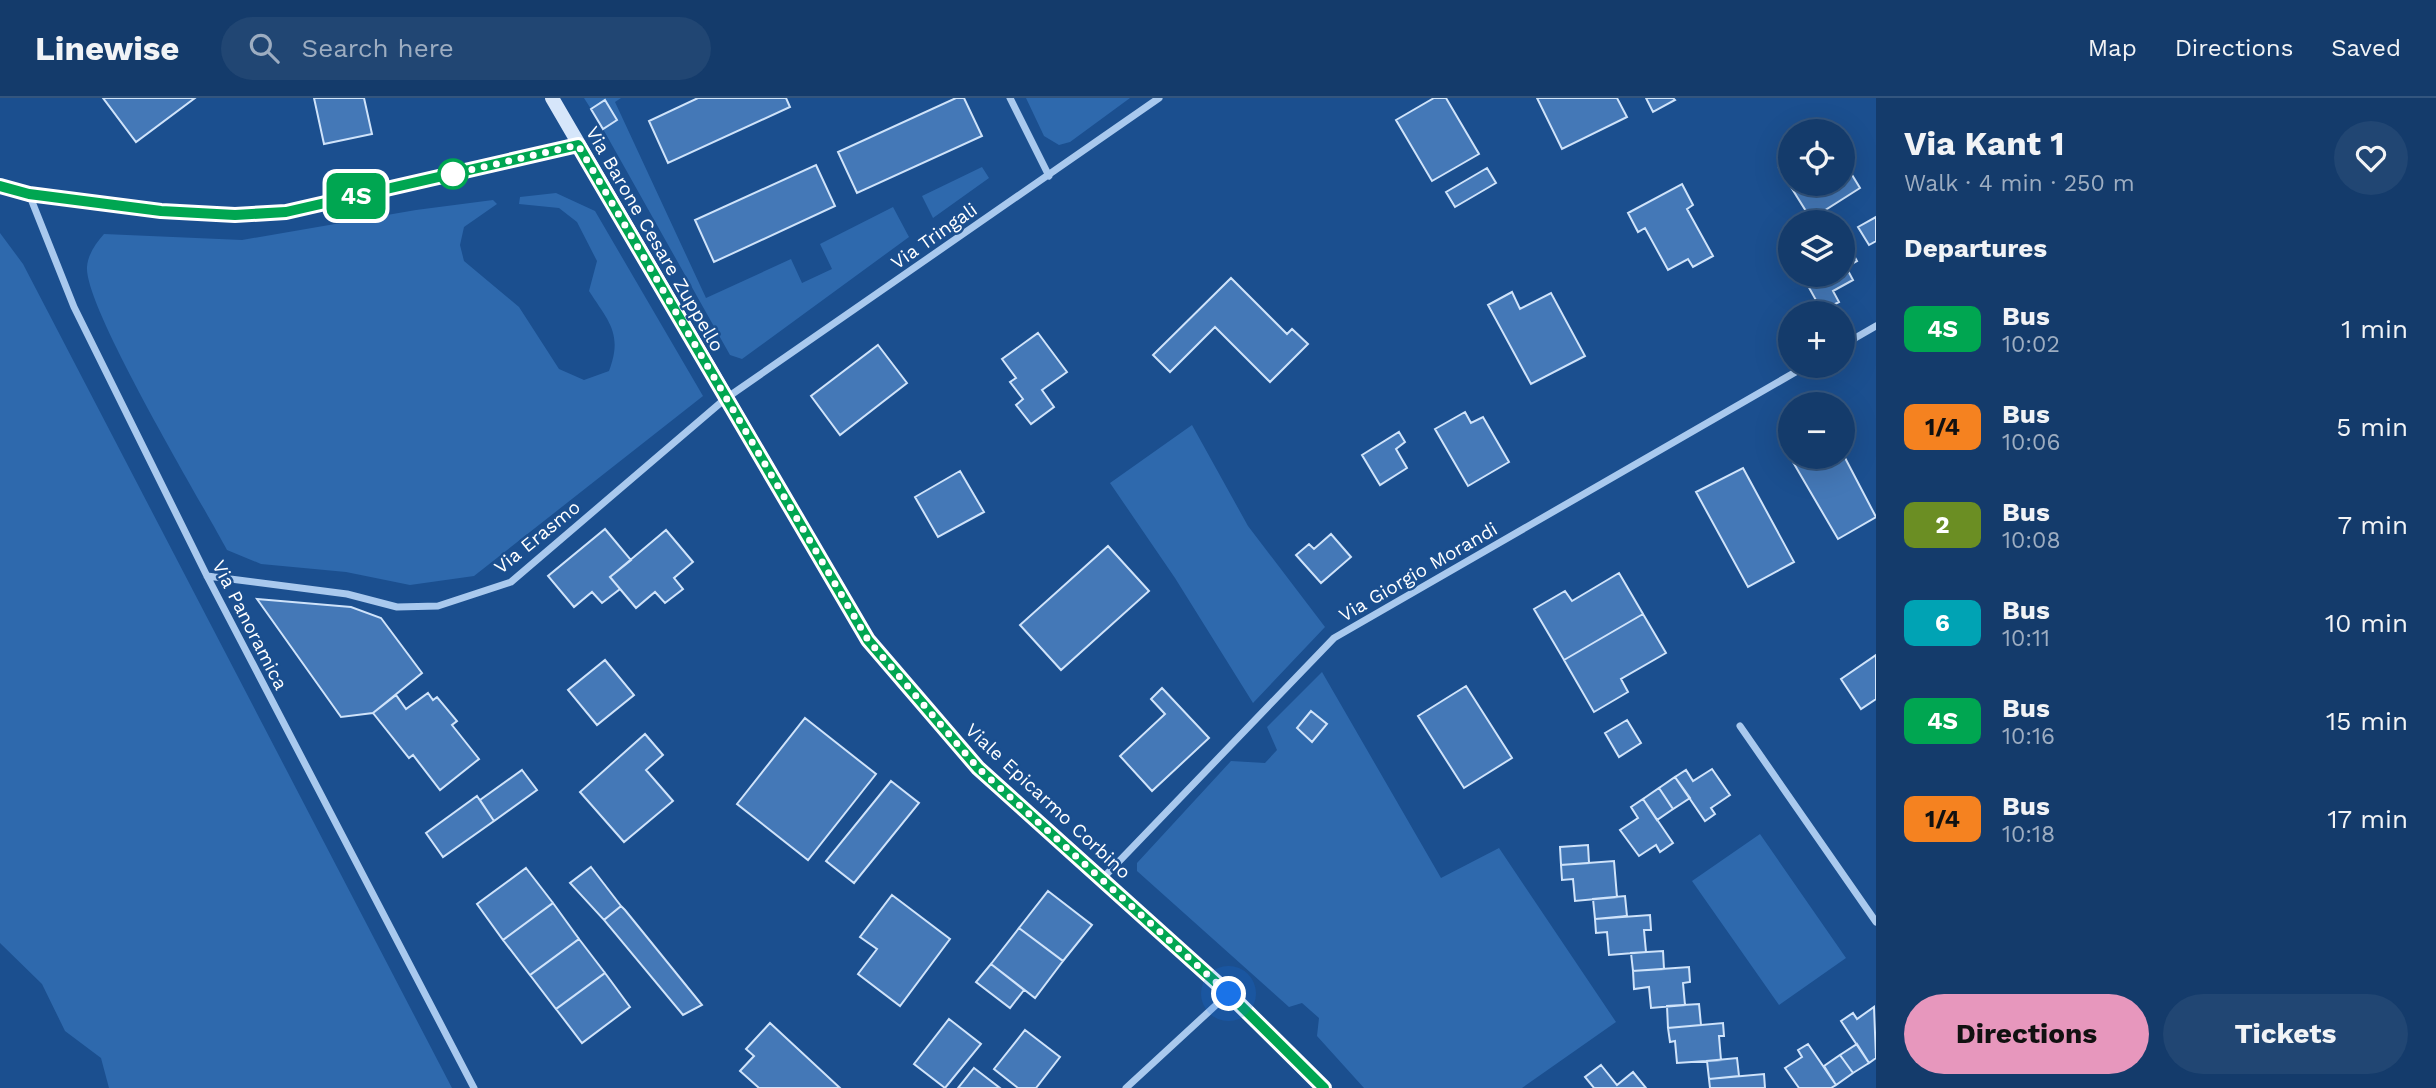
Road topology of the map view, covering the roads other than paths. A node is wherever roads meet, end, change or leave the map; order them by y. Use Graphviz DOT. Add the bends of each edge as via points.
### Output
graph roads {
  1 [pos="552,98"];
  2 [pos="1010,98"];
  3 [pos="1159,98"];
  4 [pos="578,145"];
  5 [pos="1049,176"];
  6 [pos="0,186"];
  7 [pos="29,194"];
  8 [pos="1876,326"];
  9 [pos="1855,338"];
  10 [pos="1785,378"];
  11 [pos="725,399"];
  12 [pos="207,576"];
  13 [pos="1740,726"];
  14 [pos="1103,878"];
  15 [pos="1876,922"];
  16 [pos="1229,994"];
  17 [pos="474,1088"];
  18 [pos="1126,1088"];
  19 [pos="1324,1088"];
  1 -- 4 [label="main road, Via Barone Cesare Zuppello"];
  2 -- 5 [label="street"];
  3 -- 5 [label="street, Via Tringali"];
  4 -- 7 [label="street" via="286,212 173,211"];
  4 -- 11 [label="main road, Via Barone Cesare Zuppello"];
  5 -- 11 [label="street, Via Tringali"];
  6 -- 7 [label="street"];
  7 -- 12 [label="street, Via Panoramica" via="74,307"];
  8 -- 9 [label="street"];
  10 -- 14 [label="street, Via Giorgio Morandi" via="1334,638"];
  11 -- 12 [label="street, Via Erasmo" via="511,582 479,595 438,606 397,607 348,594"];
  11 -- 14 [label="main road, Viale Epicarmo Corbino" via="868,640 978,768"];
  12 -- 17 [label="street, Via Panoramica"];
  13 -- 15 [label="street"];
  14 -- 16 [label="main road, Viale Epicarmo Corbino"];
  16 -- 18 [label="street"];
  16 -- 19 [label="main road, Viale Epicarmo Corbino"];
}
